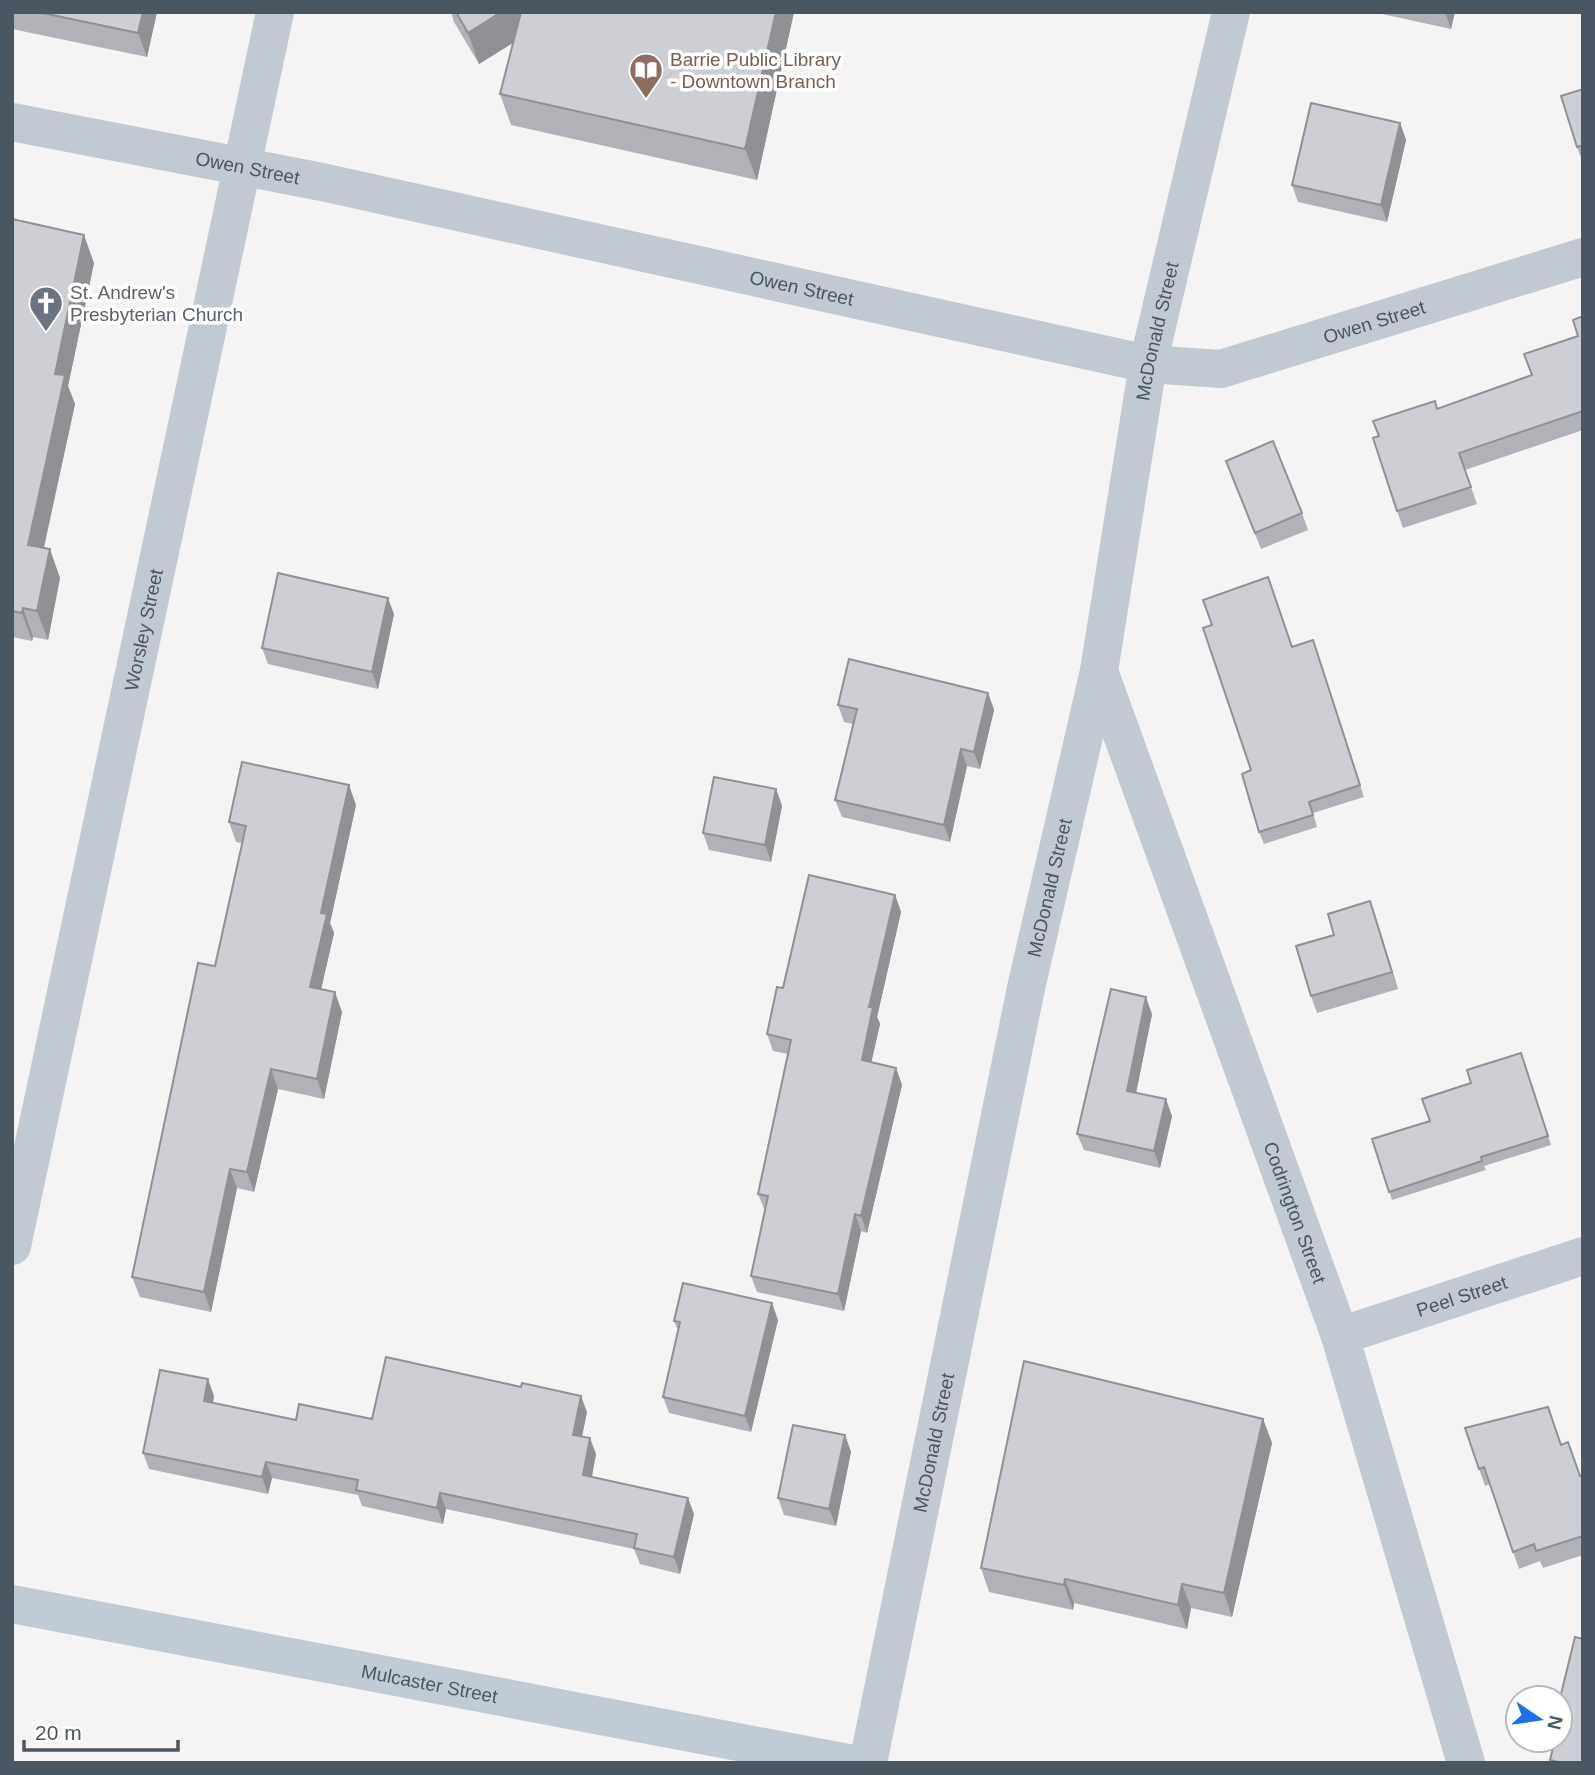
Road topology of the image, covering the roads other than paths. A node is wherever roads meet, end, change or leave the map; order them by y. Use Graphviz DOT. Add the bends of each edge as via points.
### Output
graph roads {
  1 [pos="275,12"];
  2 [pos="1231,12"];
  3 [pos="12,122"];
  4 [pos="240,165"];
  5 [pos="1583,257"];
  6 [pos="1148,364"];
  7 [pos="1099,671"];
  8 [pos="12,1246"];
  9 [pos="1583,1256"];
  10 [pos="1340,1336"];
  11 [pos="12,1604"];
  12 [pos="848,1763"];
  13 [pos="868,1763"];
  14 [pos="1466,1763"];
  1 -- 4 [label="street, Worsley Street"];
  2 -- 6 [label="street, McDonald Street"];
  3 -- 4 [label="street, Owen Street"];
  4 -- 6 [label="street, Owen Street"];
  4 -- 8 [label="street, Worsley Street"];
  5 -- 6 [label="street, Owen Street" via="1221,369"];
  6 -- 7 [label="street, McDonald Street"];
  7 -- 10 [label="street, Codrington Street"];
  7 -- 13 [label="street, McDonald Street" via="1024,1002"];
  9 -- 10 [label="street, Peel Street"];
  10 -- 14 [label="street, Codrington Street"];
  11 -- 12 [label="street, Mulcaster Street"];
}
